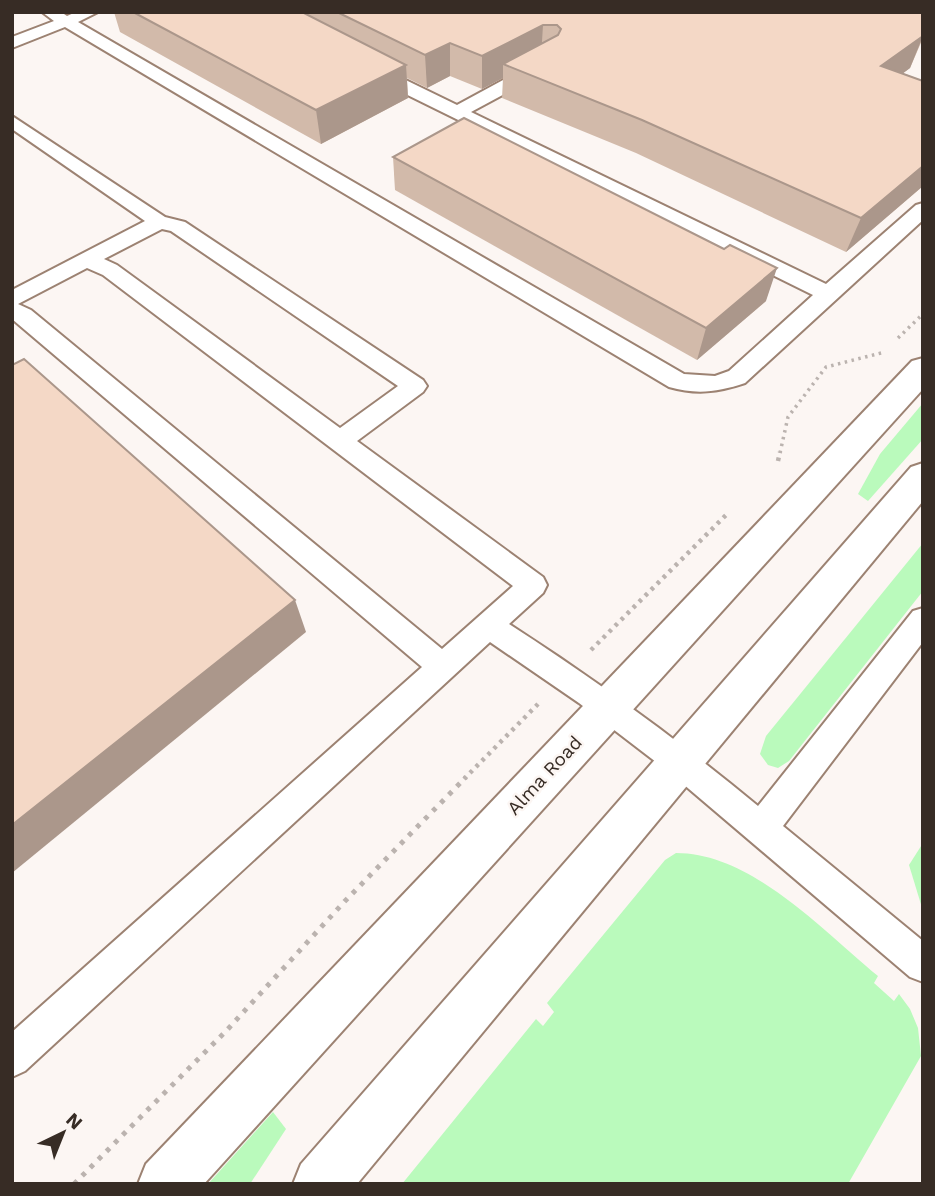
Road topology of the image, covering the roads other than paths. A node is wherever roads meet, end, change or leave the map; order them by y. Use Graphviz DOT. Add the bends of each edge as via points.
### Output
graph roads {
  1 [pos="90,12"];
  2 [pos="58,17"];
  3 [pos="12,43"];
  4 [pos="357,62"];
  5 [pos="548,62"];
  6 [pos="456,113"];
  7 [pos="12,121"];
  8 [pos="923,209"];
  9 [pos="159,222"];
  10 [pos="87,260"];
  11 [pos="828,294"];
  12 [pos="12,299"];
  13 [pos="12,310"];
  14 [pos="923,369"];
  15 [pos="340,441"];
  16 [pos="923,476"];
  17 [pos="923,620"];
  18 [pos="490,627"];
  19 [pos="441,666"];
  20 [pos="608,706"];
  21 [pos="680,761"];
  22 [pos="760,830"];
  23 [pos="923,964"];
  24 [pos="12,1058"];
  25 [pos="166,1184"];
  26 [pos="321,1184"];
  1 -- 2 [label="lane"];
  2 -- 3 [label="lane"];
  2 -- 11 [label="lane" via="677,381 717,384 737,377"];
  4 -- 6 [label="lane"];
  5 -- 6 [label="lane"];
  6 -- 11 [label="lane"];
  7 -- 9 [label="lane"];
  8 -- 11 [label="lane"];
  9 -- 10 [label="lane"];
  9 -- 15 [label="lane" via="178,226 415,386"];
  10 -- 12 [label="lane"];
  10 -- 15 [label="lane" via="110,270"];
  13 -- 19 [label="lane"];
  14 -- 20 [label="street, Alma Road"];
  15 -- 18 [label="lane" via="533,585"];
  16 -- 21 [label="street"];
  17 -- 22 [label="lane"];
  18 -- 19 [label="lane"];
  18 -- 20 [label="lane"];
  19 -- 24 [label="lane"];
  20 -- 21 [label="lane"];
  20 -- 25 [label="street, Alma Road"];
  21 -- 22 [label="lane"];
  21 -- 26 [label="street"];
  22 -- 23 [label="lane"];
}
